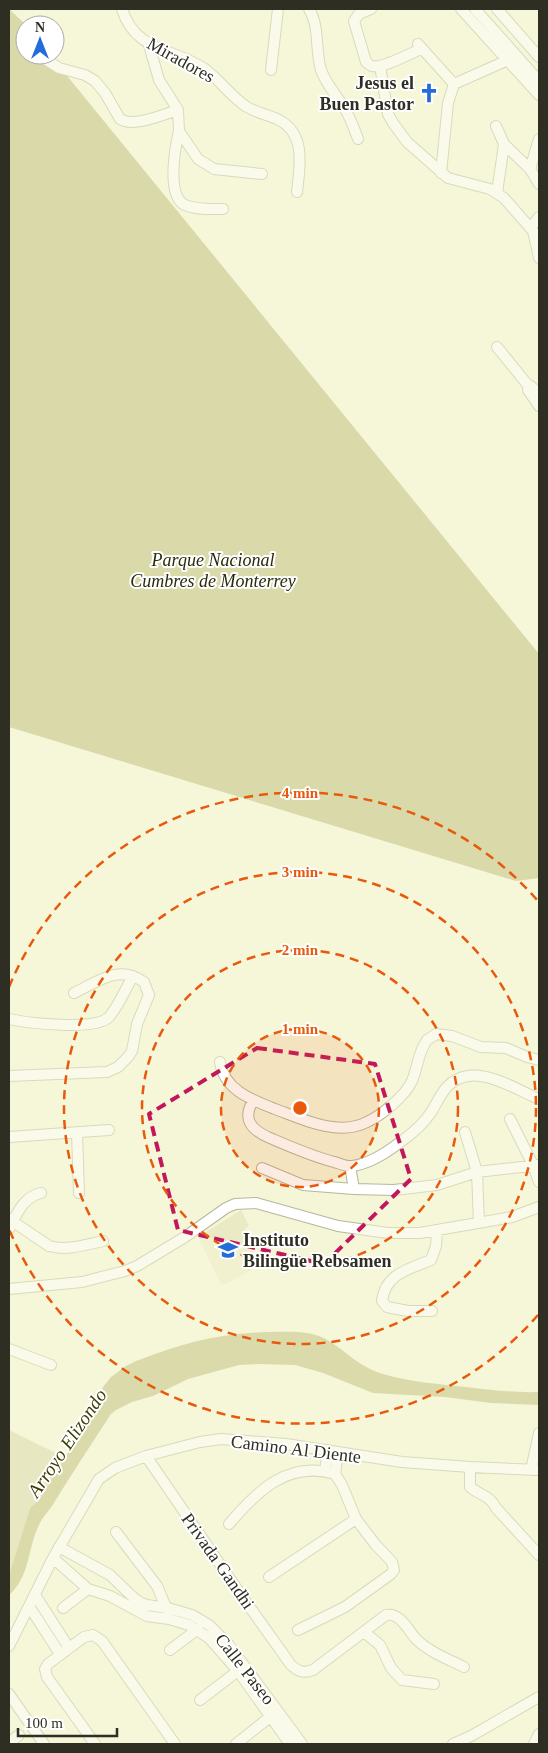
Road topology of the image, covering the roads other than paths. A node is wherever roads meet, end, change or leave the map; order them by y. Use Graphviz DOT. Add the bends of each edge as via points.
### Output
graph roads {
  1 [pos="122,9"];
  2 [pos="278,9"];
  3 [pos="309,9"];
  4 [pos="371,9"];
  5 [pos="461,9"];
  6 [pos="475,9"];
  7 [pos="497,9"];
  8 [pos="149,45"];
  9 [pos="537,50"];
  10 [pos="517,56"];
  11 [pos="507,60"];
  12 [pos="54,65"];
  13 [pos="380,66"];
  14 [pos="271,70"];
  15 [pos="539,81"];
  16 [pos="454,84"];
  17 [pos="539,95"];
  18 [pos="178,110"];
  19 [pos="496,126"];
  20 [pos="179,131"];
  21 [pos="358,139"];
  22 [pos="539,139"];
  23 [pos="504,144"];
  24 [pos="530,169"];
  25 [pos="441,173"];
  26 [pos="262,174"];
  27 [pos="539,184"];
  28 [pos="297,192"];
  29 [pos="497,194"];
  30 [pos="223,209"];
  31 [pos="539,218"];
  32 [pos="531,228"];
  33 [pos="539,258"];
  34 [pos="497,347"];
  35 [pos="527,384"];
  36 [pos="539,396"];
  37 [pos="539,406"];
  38 [pos="133,976"];
  39 [pos="74,993"];
  40 [pos="9,1019"];
  41 [pos="539,1060"];
  42 [pos="220,1062"];
  43 [pos="9,1076"];
  44 [pos="539,1099"];
  45 [pos="253,1101"];
  46 [pos="510,1119"];
  47 [pos="108,1130"];
  48 [pos="465,1132"];
  49 [pos="77,1133"];
  50 [pos="9,1137"];
  51 [pos="536,1165"];
  52 [pos="350,1166"];
  53 [pos="262,1168"];
  54 [pos="477,1172"];
  55 [pos="539,1182"];
  56 [pos="354,1189"];
  57 [pos="41,1193"];
  58 [pos="80,1193"];
  59 [pos="539,1207"];
  60 [pos="10,1223"];
  61 [pos="479,1223"];
  62 [pos="437,1230"];
  63 [pos="103,1241"];
  64 [pos="9,1289"];
  65 [pos="432,1311"];
  66 [pos="9,1349"];
  67 [pos="51,1365"];
  68 [pos="539,1439"];
  69 [pos="333,1452"];
  70 [pos="146,1456"];
  71 [pos="470,1467"];
  72 [pos="535,1470"];
  73 [pos="330,1472"];
  74 [pos="356,1519"];
  75 [pos="229,1524"];
  76 [pos="116,1532"];
  77 [pos="59,1547"];
  78 [pos="539,1555"];
  79 [pos="53,1558"];
  80 [pos="269,1577"];
  81 [pos="123,1587"];
  82 [pos="88,1589"];
  83 [pos="35,1595"];
  84 [pos="116,1599"];
  85 [pos="29,1606"];
  86 [pos="62,1608"];
  87 [pos="168,1608"];
  88 [pos="169,1619"];
  89 [pos="198,1629"];
  90 [pos="298,1630"];
  91 [pos="364,1632"];
  92 [pos="9,1646"];
  93 [pos="170,1650"];
  94 [pos="65,1651"];
  95 [pos="464,1667"];
  96 [pos="241,1669"];
  97 [pos="434,1684"];
  98 [pos="9,1694"];
  99 [pos="539,1697"];
  100 [pos="200,1700"];
  101 [pos="270,1717"];
  102 [pos="539,1734"];
  103 [pos="19,1735"];
  104 [pos="470,1740"];
  105 [pos="9,1743"];
  106 [pos="44,1744"];
  107 [pos="96,1744"];
  108 [pos="175,1744"];
  109 [pos="236,1744"];
  110 [pos="290,1744"];
  111 [pos="302,1744"];
  112 [pos="453,1744"];
  113 [pos="534,1744"];
  1 -- 8 [label="street, Miradores" via="130,28"];
  2 -- 14 [label="street"];
  3 -- 21 [label="street" via="315,24 321,71 351,120"];
  4 -- 13 [label="street" via="359,14 354,25 366,62"];
  5 -- 11 [label="street"];
  6 -- 10 [label="street"];
  7 -- 9 [label="street"];
  8 -- 18 [label="street" via="159,80"];
  8 -- 28 [label="street, Miradores" via="203,67 246,107 289,127 300,151"];
  10 -- 11 [label="street"];
  10 -- 15 [label="street"];
  11 -- 16 [label="street"];
  11 -- 17 [label="street"];
  12 -- 18 [label="street" via="95,81 124,122 137,122"];
  13 -- 16 [label="street" via="419,46"];
  13 -- 25 [label="street" via="385,103 393,124"];
  16 -- 25 [label="street" via="448,103"];
  18 -- 20 [label="street"];
  19 -- 23 [label="street"];
  20 -- 26 [label="street" via="198,159 207,166"];
  20 -- 30 [label="street" via="174,153 174,184 178,197 189,206"];
  22 -- 24 [label="street"];
  23 -- 24 [label="street"];
  23 -- 29 [label="street"];
  24 -- 27 [label="street"];
  25 -- 29 [label="street"];
  29 -- 32 [label="street"];
  31 -- 32 [label="street"];
  32 -- 33 [label="street"];
  34 -- 35 [label="street"];
  35 -- 36 [label="street"];
  35 -- 37 [label="street"];
  38 -- 39 [label="street" via="119,973"];
  38 -- 40 [label="street" via="110,1016 103,1021 45,1025"];
  38 -- 43 [label="street" via="144,982 148,995 136,1024 132,1051 118,1067 103,1073"];
  41 -- 45 [label="street" via="506,1048 481,1047 452,1036 436,1034 424,1045 416,1071 399,1100 367,1122 340,1127 314,1124"];
  42 -- 45 [label="street" via="228,1082"];
  44 -- 52 [label="street" via="482,1076 459,1078 444,1089 426,1121 417,1130 375,1159"];
  45 -- 52 [label="street" via="247,1115 253,1128 261,1134 306,1154"];
  46 -- 51 [label="street"];
  47 -- 49 [label="street"];
  48 -- 54 [label="street"];
  49 -- 50 [label="street"];
  49 -- 58 [label="street"];
  51 -- 54 [label="street"];
  51 -- 55 [label="street"];
  52 -- 56 [label="street"];
  53 -- 56 [label="street" via="303,1185"];
  54 -- 56 [label="street" via="437,1185 394,1190"];
  54 -- 61 [label="street"];
  57 -- 60 [label="street" via="32,1195"];
  59 -- 61 [label="street" via="512,1217"];
  60 -- 63 [label="street" via="56,1248"];
  61 -- 62 [label="street"];
  62 -- 64 [label="street" via="388,1233 338,1226 256,1203 235,1204 125,1271 82,1282"];
  62 -- 65 [label="street" via="431,1260 390,1280 382,1301 387,1307"];
  66 -- 67 [label="street"];
  68 -- 72 [label="street"];
  69 -- 70 [label="street, Camino Al Diente" via="286,1444 221,1439"];
  69 -- 71 [label="street, Camino Al Diente"];
  69 -- 73 [label="street"];
  70 -- 77 [label="street, Camino Al Diente" via="115,1468 99,1479"];
  70 -- 91 [label="street, Privada Gandhi" via="291,1665 302,1672 313,1670"];
  71 -- 72 [label="street, Camino Al Diente"];
  71 -- 78 [label="street" via="470,1486 492,1500"];
  73 -- 74 [label="street" via="342,1485"];
  73 -- 75 [label="street" via="314,1469 286,1475 260,1492"];
  74 -- 80 [label="street"];
  74 -- 90 [label="street" via="392,1562 394,1570 345,1607"];
  76 -- 87 [label="street" via="157,1586"];
  77 -- 79 [label="street, Camino Al Diente"];
  77 -- 81 [label="street, Calle Paseo" via="101,1569"];
  79 -- 82 [label="street"];
  79 -- 83 [label="street, Camino Al Diente"];
  81 -- 84 [label="street"];
  81 -- 87 [label="street, Calle Paseo" via="141,1603"];
  82 -- 84 [label="street"];
  82 -- 86 [label="street"];
  83 -- 85 [label="street, Camino Al Diente"];
  83 -- 94 [label="street"];
  84 -- 88 [label="street" via="139,1613"];
  85 -- 92 [label="street, Camino Al Diente"];
  85 -- 94 [label="street"];
  87 -- 88 [label="street"];
  87 -- 96 [label="street, Calle Paseo" via="202,1620 223,1637"];
  88 -- 89 [label="street"];
  89 -- 93 [label="street"];
  89 -- 96 [label="street"];
  91 -- 95 [label="street" via="386,1616 394,1615 426,1647"];
  91 -- 97 [label="street" via="380,1645 391,1668 402,1680"];
  94 -- 107 [label="street" via="48,1664 45,1673"];
  94 -- 108 [label="street" via="89,1635 102,1641"];
  96 -- 100 [label="street"];
  96 -- 101 [label="street"];
  96 -- 111 [label="street, Calle Paseo"];
  98 -- 106 [label="street"];
  99 -- 104 [label="street"];
  101 -- 109 [label="street"];
  101 -- 110 [label="street"];
  102 -- 113 [label="street"];
  103 -- 105 [label="street"];
  104 -- 112 [label="street"];
}
